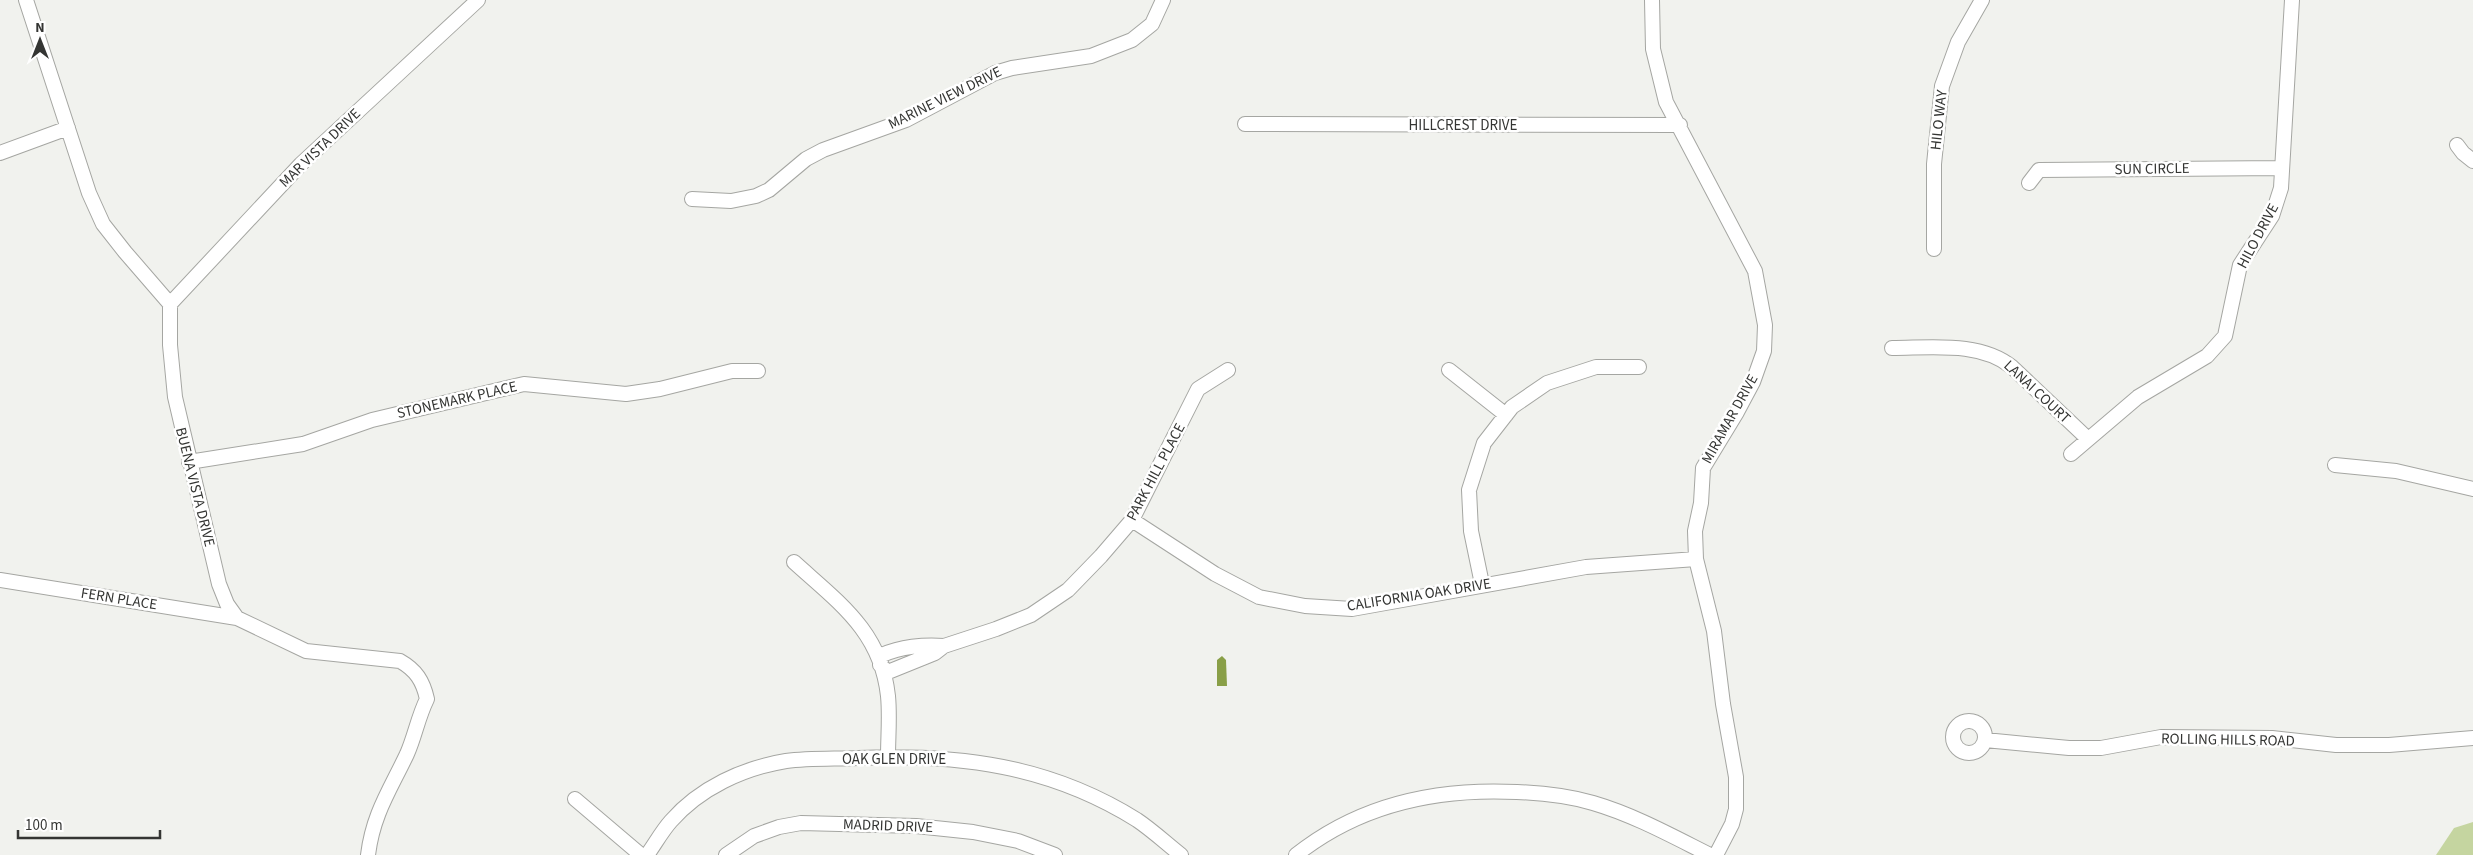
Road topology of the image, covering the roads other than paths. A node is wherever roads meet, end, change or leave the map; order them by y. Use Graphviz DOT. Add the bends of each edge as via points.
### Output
graph roads {
  1 [pos="478,0"];
  2 [pos="1163,0"];
  3 [pos="1652,0"];
  4 [pos="1982,0"];
  5 [pos="2292,0"];
  6 [pos="28,1"];
  7 [pos="1245,124"];
  8 [pos="1680,125"];
  9 [pos="68,128"];
  10 [pos="2457,144"];
  11 [pos="0,153"];
  12 [pos="2473,161"];
  13 [pos="2282,168"];
  14 [pos="2029,183"];
  15 [pos="692,199"];
  16 [pos="1934,249"];
  17 [pos="170,304"];
  18 [pos="1892,348"];
  19 [pos="1639,367"];
  20 [pos="1228,370"];
  21 [pos="1448,370"];
  22 [pos="758,372"];
  23 [pos="1506,415"];
  24 [pos="2088,440"];
  25 [pos="2071,454"];
  26 [pos="189,462"];
  27 [pos="2335,465"];
  28 [pos="2473,489"];
  29 [pos="1132,520"];
  30 [pos="1696,559"];
  31 [pos="794,562"];
  32 [pos="0,580"];
  33 [pos="1482,584"];
  34 [pos="237,618"];
  35 [pos="881,660"];
  36 [pos="2473,738"];
  37 [pos="1985,740"];
  38 [pos="888,757"];
  39 [pos="575,799"];
  40 [pos="368,855"];
  41 [pos="641,855"];
  42 [pos="647,855"];
  43 [pos="726,855"];
  44 [pos="1055,855"];
  45 [pos="1182,855"];
  46 [pos="1296,855"];
  47 [pos="1710,855"];
  48 [pos="1716,855"];
  1 -- 17 [label="street, MAR VISTA DRIVE" via="301,164"];
  2 -- 15 [label="street, MARINE VIEW DRIVE" via="1152,24 1132,40 1091,56 995,73 906,120 823,150 756,196 731,201"];
  3 -- 8 [label="street, MIRAMAR DRIVE" via="1653,49 1660,84"];
  4 -- 16 [label="street, HILO WAY" via="1958,42 1942,86 1934,164"];
  5 -- 13 [label="street, HILO DRIVE"];
  6 -- 9 [label="street"];
  7 -- 8 [label="street, HILLCREST DRIVE"];
  8 -- 30 [label="street, MIRAMAR DRIVE" via="1755,272 1765,325 1764,351 1753,382 1703,468 1695,531"];
  9 -- 11 [label="street"];
  9 -- 17 [label="street" via="89,193 103,224"];
  10 -- 12 [label="street"];
  13 -- 14 [label="street, SUN CIRCLE" via="2039,170"];
  13 -- 24 [label="street, HILO DRIVE" via="2281,188 2272,216 2240,265 2225,336 2208,356 2138,397"];
  17 -- 26 [label="street, BUENA VISTA DRIVE" via="175,397"];
  18 -- 24 [label="street, LANAI COURT" via="1963,349 1985,352 1998,358 2012,367"];
  19 -- 23 [label="street" via="1596,367 1547,384 1512,407"];
  20 -- 29 [label="street, PARK HILL PLACE" via="1198,389"];
  21 -- 23 [label="street"];
  22 -- 26 [label="street, STONEMARK PLACE" via="732,372 626,394 524,384 372,420 303,444"];
  23 -- 33 [label="street" via="1484,443 1469,490 1471,531"];
  24 -- 25 [label="street, HILO DRIVE"];
  26 -- 34 [label="street, BUENA VISTA DRIVE" via="219,584"];
  27 -- 28 [label="street" via="2396,471"];
  29 -- 33 [label="street, CALIFORNIA OAK DRIVE" via="1214,574 1259,597 1305,606 1352,609"];
  29 -- 35 [label="street, PARK HILL PLACE" via="1068,590 1030,615 944,646 888,672"];
  30 -- 33 [label="street, CALIFORNIA OAK DRIVE" via="1586,567"];
  30 -- 48 [label="street, MIRAMAR DRIVE" via="1714,631 1736,777 1736,809"];
  31 -- 35 [label="street" via="851,613 868,634"];
  32 -- 34 [label="street, FERN PLACE"];
  34 -- 40 [label="street" via="306,651 400,661 412,667 423,683 427,699 408,752 376,816"];
  35 -- 38 [label="street" via="888,696"];
  36 -- 37 [label="street, ROLLING HILLS ROAD" via="2336,744 2272,738 2161,737 2101,748"];
  38 -- 42 [label="street, OAK GLEN DRIVE" via="786,761 739,774 700,796 671,821"];
  38 -- 45 [label="street, OAK GLEN DRIVE" via="923,756 987,762 1032,773 1099,799 1138,821"];
  39 -- 41 [label="street"];
  43 -- 44 [label="street, MADRID DRIVE" via="754,836 801,823 916,826 973,832 1018,841"];
  46 -- 47 [label="street" via="1347,822 1388,806 1452,792 1490,791 1537,793 1591,802 1638,818"];
}
